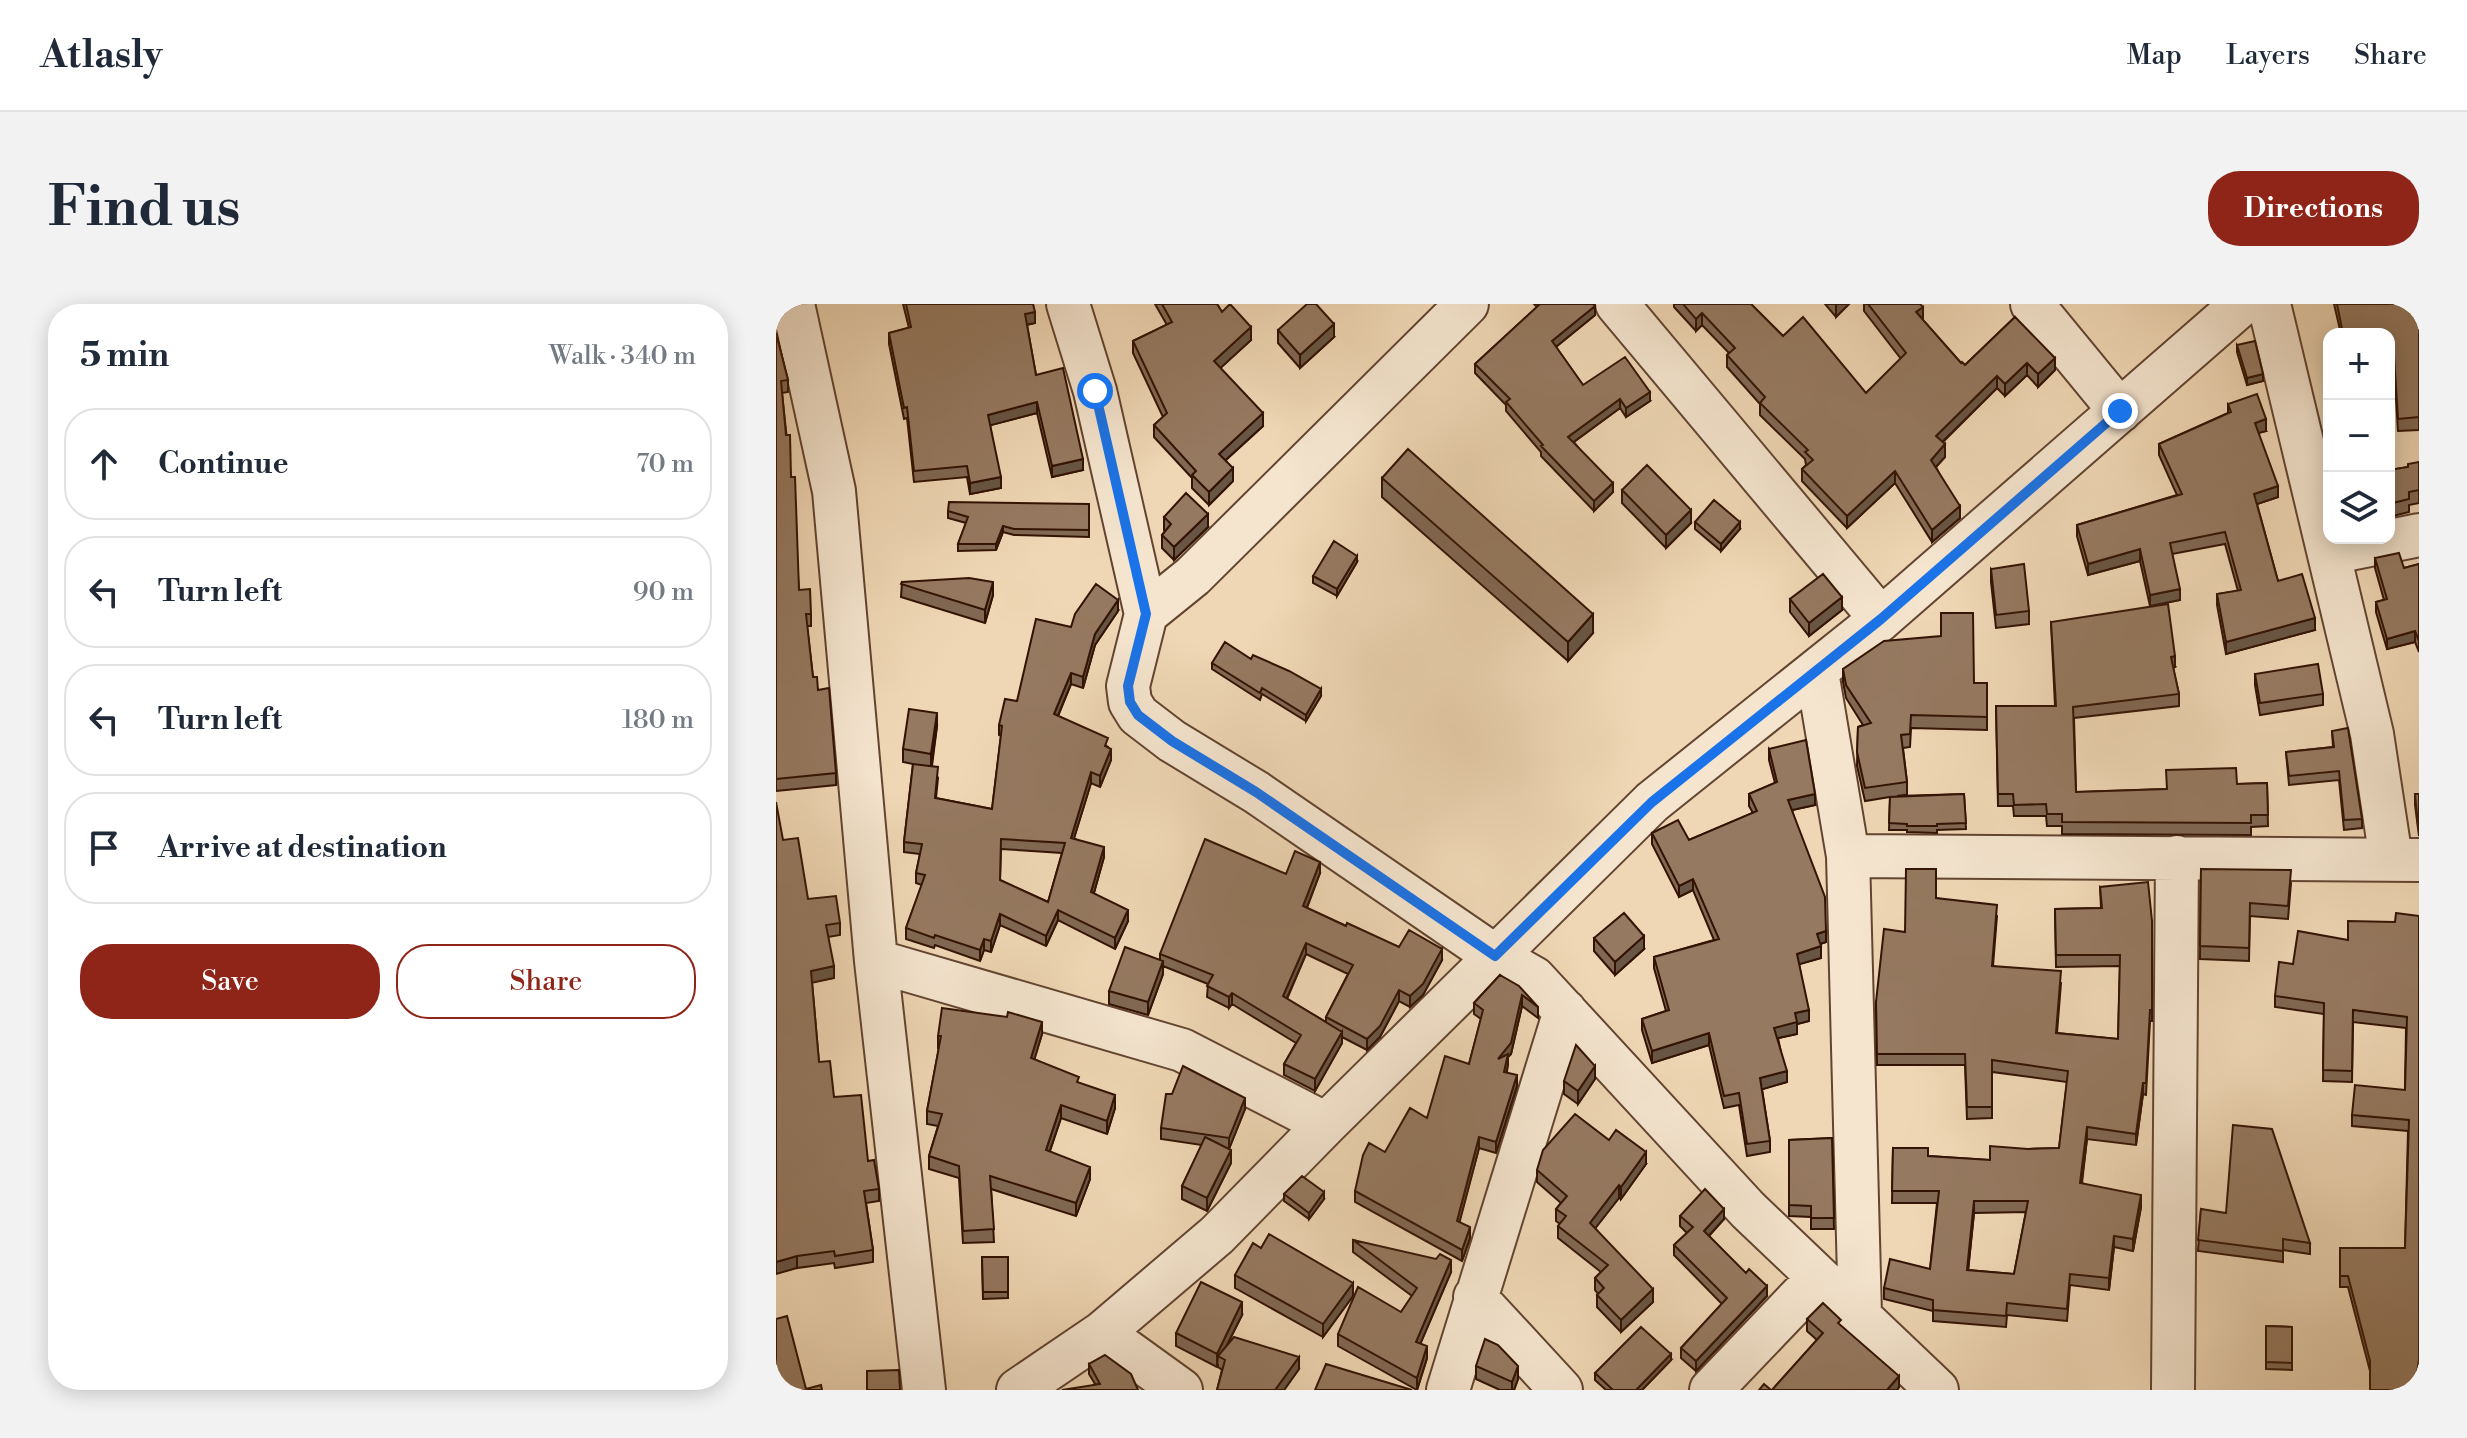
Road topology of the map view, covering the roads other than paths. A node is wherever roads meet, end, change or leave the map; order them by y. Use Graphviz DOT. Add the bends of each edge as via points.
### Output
graph roads {
  1 [pos="793,304"];
  2 [pos="1068,304"];
  3 [pos="1467,304"];
  4 [pos="1617,304"];
  5 [pos="2032,304"];
  6 [pos="2242,304"];
  7 [pos="2269,304"];
  8 [pos="2120,411"];
  9 [pos="2419,535"];
  10 [pos="2330,553"];
  11 [pos="1146,614"];
  12 [pos="1881,619"];
  13 [pos="1817,672"];
  14 [pos="1848,856"];
  15 [pos="2177,857"];
  16 [pos="2405,859"];
  17 [pos="1495,956"];
  18 [pos="876,961"];
  19 [pos="1565,1011"];
  20 [pos="1326,1124"];
  21 [pos="1818,1278"];
  22 [pos="1475,1297"];
  23 [pos="1860,1315"];
  24 [pos="1102,1333"];
  25 [pos="924,1390"];
  26 [pos="1018,1390"];
  27 [pos="1181,1390"];
  28 [pos="1448,1390"];
  29 [pos="1561,1390"];
  30 [pos="1711,1390"];
  31 [pos="1937,1390"];
  32 [pos="2173,1390"];
  1 -- 18 [label="street" via="834,491"];
  2 -- 11 [label="street" via="1095,391"];
  3 -- 11 [label="street" via="1193,576"];
  4 -- 12 [label="street"];
  5 -- 8 [label="street"];
  6 -- 8 [label="street"];
  7 -- 10 [label="street"];
  8 -- 12 [label="street"];
  9 -- 10 [label="street"];
  10 -- 16 [label="street"];
  11 -- 17 [label="street" via="1128,686 1138,715"];
  12 -- 13 [label="street"];
  13 -- 14 [label="street"];
  13 -- 17 [label="street" via="1652,802"];
  14 -- 15 [label="street"];
  14 -- 23 [label="street"];
  15 -- 16 [label="street"];
  15 -- 32 [label="street"];
  17 -- 19 [label="street" via="1534,978"];
  17 -- 20 [label="street"];
  18 -- 20 [label="street" via="1182,1050"];
  18 -- 25 [label="street"];
  19 -- 21 [label="street" via="1748,1210"];
  19 -- 22 [label="street"];
  20 -- 24 [label="street" via="1217,1235"];
  21 -- 23 [label="street"];
  21 -- 30 [label="street"];
  22 -- 28 [label="street"];
  22 -- 29 [label="street"];
  23 -- 31 [label="street"];
  24 -- 26 [label="street"];
  24 -- 27 [label="street"];
}
